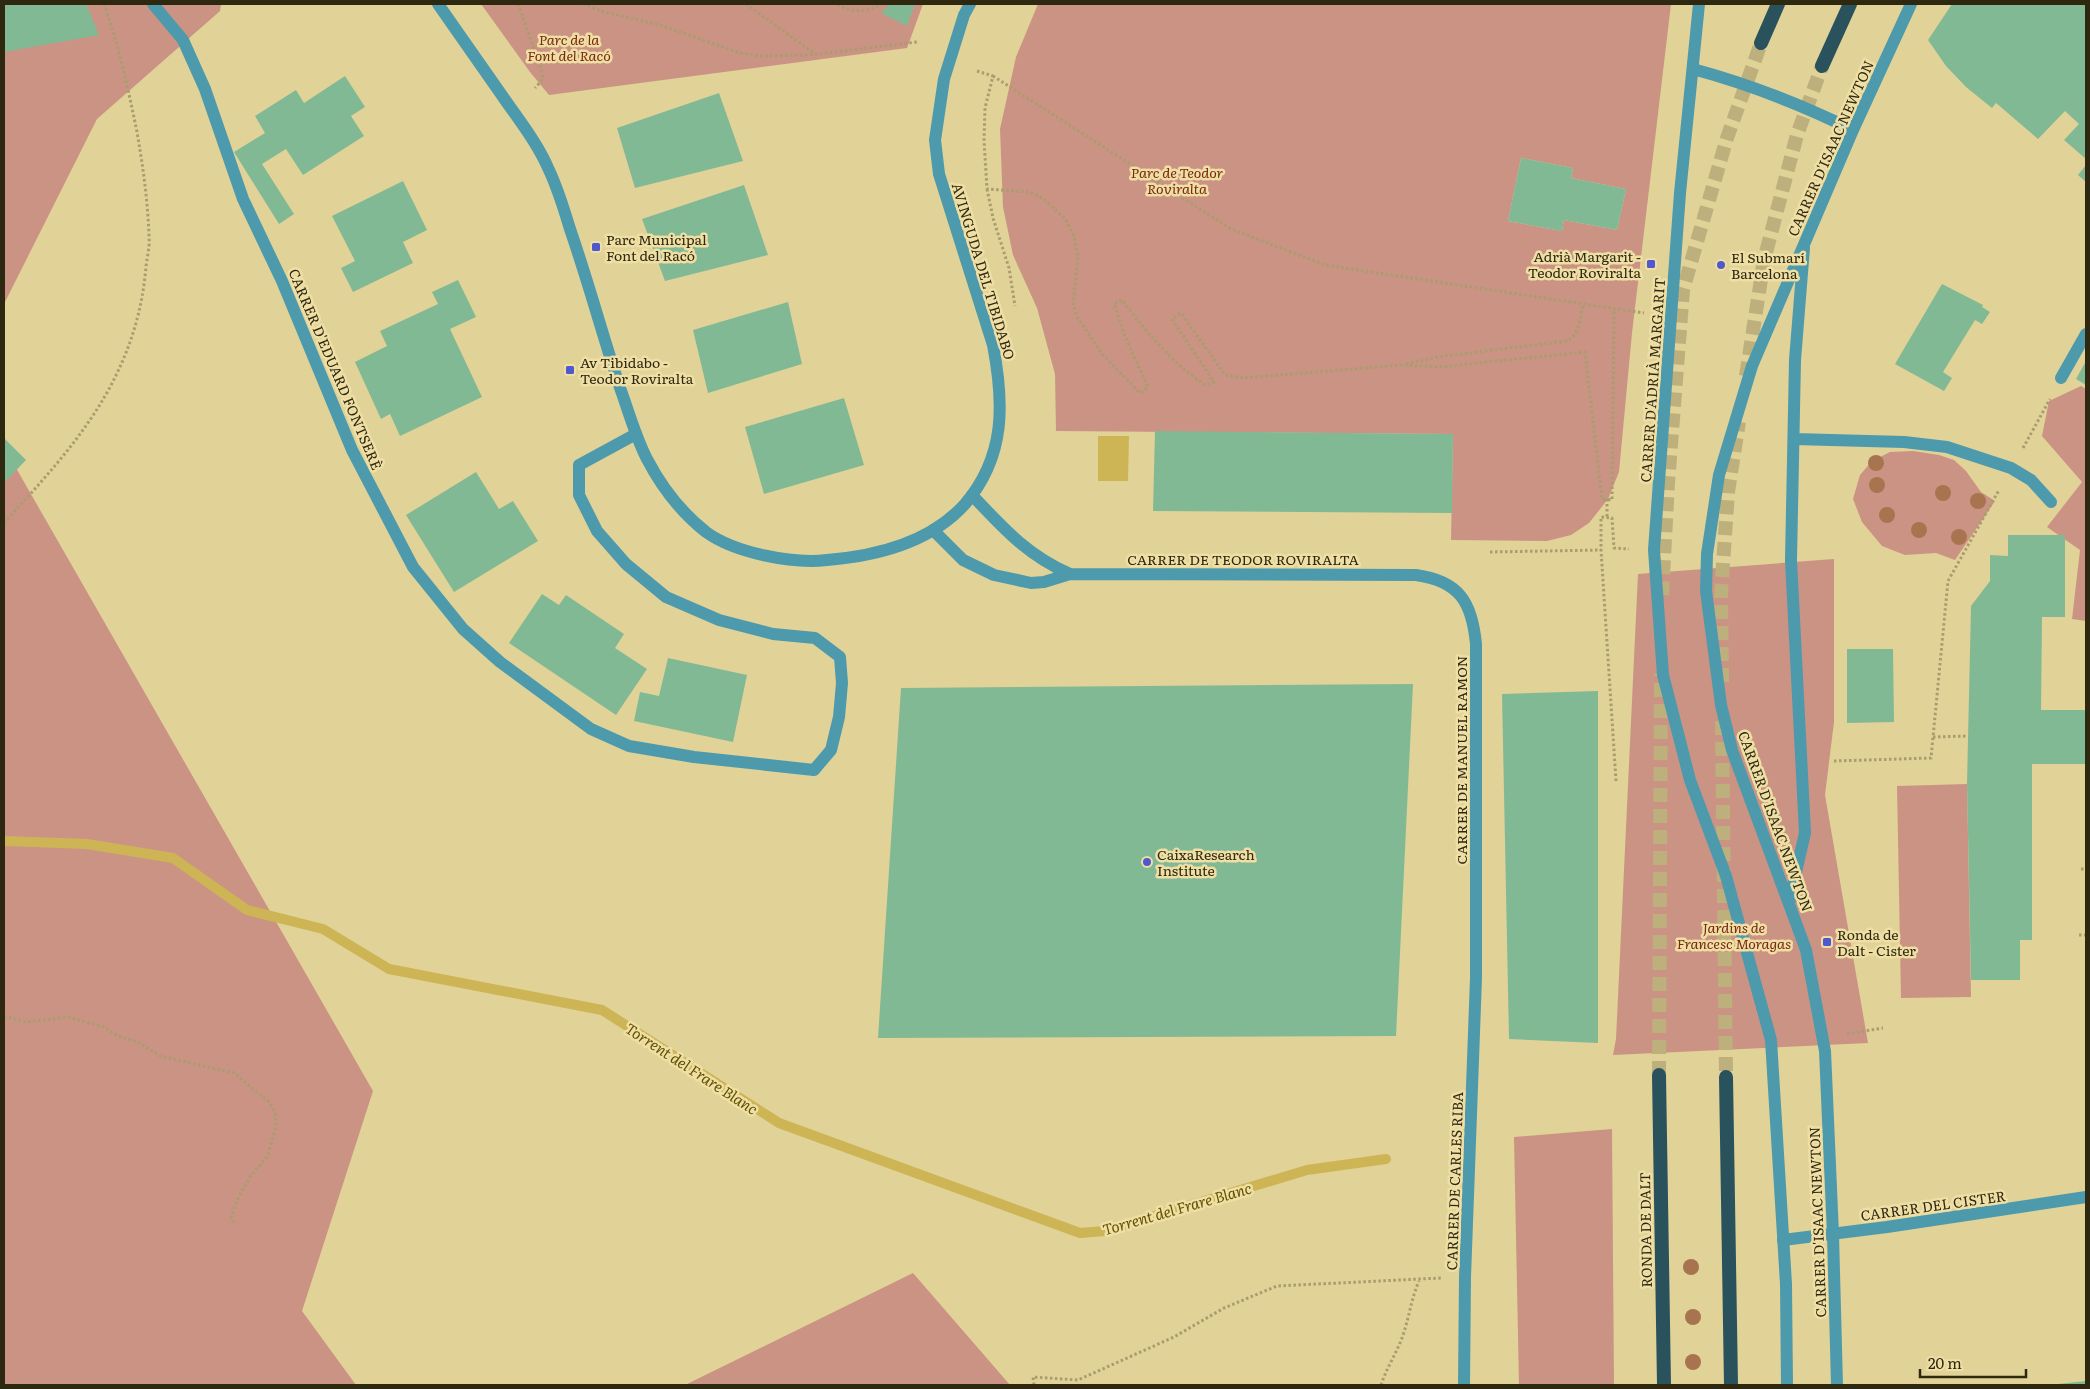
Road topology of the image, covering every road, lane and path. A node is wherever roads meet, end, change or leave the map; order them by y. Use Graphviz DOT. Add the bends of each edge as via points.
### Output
graph roads {
  1 [pos="104,4"];
  2 [pos="153,4"];
  3 [pos="438,4"];
  4 [pos="518,4"];
  5 [pos="583,4"];
  6 [pos="746,4"];
  7 [pos="838,4"];
  8 [pos="881,4"];
  9 [pos="970,4"];
  10 [pos="1700,4"];
  11 [pos="1778,4"];
  12 [pos="1850,4"];
  13 [pos="1910,4"];
  14 [pos="917,42"];
  15 [pos="1761,43"];
  16 [pos="816,54"];
  17 [pos="1822,66"];
  18 [pos="1693,69"];
  19 [pos="977,71"];
  20 [pos="993,76"];
  21 [pos="535,88"];
  22 [pos="1853,130"];
  23 [pos="987,188"];
  24 [pos="1804,243"];
  25 [pos="1583,304"];
  26 [pos="1015,306"];
  27 [pos="1614,309"];
  28 [pos="1644,313"];
  29 [pos="2086,334"];
  30 [pos="1402,365"];
  31 [pos="2061,378"];
  32 [pos="636,434"];
  33 [pos="1794,439"];
  34 [pos="972,495"];
  35 [pos="1607,499"];
  36 [pos="2051,502"];
  37 [pos="1607,518"];
  38 [pos="4,523"];
  39 [pos="933,530"];
  40 [pos="1630,549"];
  41 [pos="1601,550"];
  42 [pos="1490,552"];
  43 [pos="1070,574"];
  44 [pos="1416,575"];
  45 [pos="1948,581"];
  46 [pos="1933,736"];
  47 [pos="1968,736"];
  48 [pos="1834,761"];
  49 [pos="1616,781"];
  50 [pos="2081,869"];
  51 [pos="2086,869"];
  52 [pos="1789,903"];
  53 [pos="2086,934"];
  54 [pos="2079,935"];
  55 [pos="1476,978"];
  56 [pos="4,1016"];
  57 [pos="1883,1028"];
  58 [pos="1846,1034"];
  59 [pos="1659,1075"];
  60 [pos="1726,1077"];
  61 [pos="2086,1197"];
  62 [pos="236,1225"];
  63 [pos="1833,1234"];
  64 [pos="1783,1240"];
  65 [pos="1443,1278"];
  66 [pos="1419,1280"];
  67 [pos="1034,1385"];
  68 [pos="1381,1385"];
  69 [pos="1464,1385"];
  70 [pos="1664,1385"];
  71 [pos="1731,1385"];
  72 [pos="1787,1385"];
  73 [pos="1837,1385"];
  1 -- 38 [label="path" via="128,86 144,174 150,239 145,283 124,357 92,418 52,471"];
  2 -- 32 [label="street, CARRER D'EDUARD FONTSERÈ" via="183,40 205,89 243,198 282,280 352,450 413,567 463,629 500,662 591,729 629,746 694,757 814,770 831,750 839,717 840,657 815,638 773,634 719,620 666,597 626,564 597,531 579,495 578,465"];
  3 -- 32 [label="street, AVINGUDA DEL TIBIDABO" via="526,128 550,173"];
  4 -- 21 [label="path" via="541,68 543,79"];
  5 -- 16 [label="path" via="660,25 740,53 758,56"];
  6 -- 16 [label="path"];
  7 -- 8 [label="path" via="855,11"];
  9 -- 34 [label="street, AVINGUDA DEL TIBIDABO" via="944,79 935,140 939,174 993,345 998,373 1000,427 987,471"];
  10 -- 18 [label="street, CARRER D'ADRIÀ MARGARIT"];
  11 -- 15 [label="highway"];
  12 -- 17 [label="highway"];
  13 -- 22 [label="street, CARRER D'ISAAC NEWTON"];
  14 -- 16 [label="path"];
  18 -- 22 [label="street" via="1757,88"];
  18 -- 64 [label="street, CARRER D'ADRIÀ MARGARIT" via="1680,192 1654,550 1663,675 1690,780 1726,876 1771,1040"];
  19 -- 20 [label="path"];
  20 -- 23 [label="path" via="985,108"];
  20 -- 25 [label="path" via="1231,229 1324,265"];
  22 -- 24 [label="street, CARRER D'ISAAC NEWTON"];
  23 -- 26 [label="path" via="1009,268"];
  23 -- 30 [label="path" via="1030,192 1066,220 1074,236 1078,257 1073,303 1077,317 1103,355 1140,393 1148,387 1114,304 1122,300 1169,357 1205,385 1214,382 1172,319 1181,313 1225,375 1243,378"];
  24 -- 33 [label="street" via="1795,360"];
  24 -- 52 [label="street, CARRER D'ISAAC NEWTON" via="1752,366 1719,475 1707,554 1706,591 1721,705 1732,750"];
  25 -- 27 [label="path"];
  25 -- 30 [label="path" via="1578,328 1567,341 1438,357"];
  27 -- 28 [label="path"];
  27 -- 35 [label="path" via="1612,500"];
  29 -- 31 [label="street"];
  30 -- 35 [label="path" via="1439,367 1585,352 1602,499"];
  32 -- 39 [label="street, AVINGUDA DEL TIBIDABO" via="660,482 708,533 769,557 809,562 855,558 888,550"];
  33 -- 36 [label="street" via="1904,442 1948,447 2011,468 2031,480"];
  33 -- 52 [label="street" via="1791,560 1805,833"];
  34 -- 39 [label="street, AVINGUDA DEL TIBIDABO"];
  34 -- 43 [label="street, CARRER DE TEODOR ROVIRALTA" via="1020,544 1048,564"];
  35 -- 37 [label="path"];
  37 -- 40 [label="path" via="1612,518 1614,548"];
  37 -- 41 [label="path" via="1601,517"];
  39 -- 43 [label="street, CARRER DE TEODOR ROVIRALTA" via="963,560 994,574 1031,583"];
  41 -- 42 [label="path"];
  41 -- 49 [label="path"];
  43 -- 44 [label="street, CARRER DE TEODOR ROVIRALTA"];
  44 -- 55 [label="street, CARRER DE MANUEL RAMON" via="1436,579 1454,589 1472,613 1475,628"];
  45 -- 46 [label="path"];
  46 -- 47 [label="path"];
  46 -- 48 [label="path" via="1931,758"];
  50 -- 51 [label="path"];
  52 -- 63 [label="street, CARRER D'ISAAC NEWTON" via="1806,950 1825,1051"];
  53 -- 54 [label="path"];
  55 -- 69 [label="street, CARRER DE CARLES RIBA"];
  56 -- 62 [label="path" via="26,1022 68,1017 104,1027 160,1056 234,1073 269,1102 275,1113 276,1127 268,1157 250,1177 237,1200 231,1218"];
  57 -- 58 [label="path"];
  59 -- 70 [label="highway, RONDA DE DALT"];
  60 -- 71 [label="highway"];
  61 -- 63 [label="street, CARRER DEL CISTER"];
  63 -- 64 [label="street, CARRER DEL CISTER"];
  63 -- 73 [label="street, CARRER D'ISAAC NEWTON"];
  64 -- 72 [label="street"];
  65 -- 66 [label="path"];
  66 -- 67 [label="path" via="1277,1286 1224,1308 1174,1336 1078,1380 1034,1378"];
  66 -- 68 [label="path" via="1402,1338"];
}
